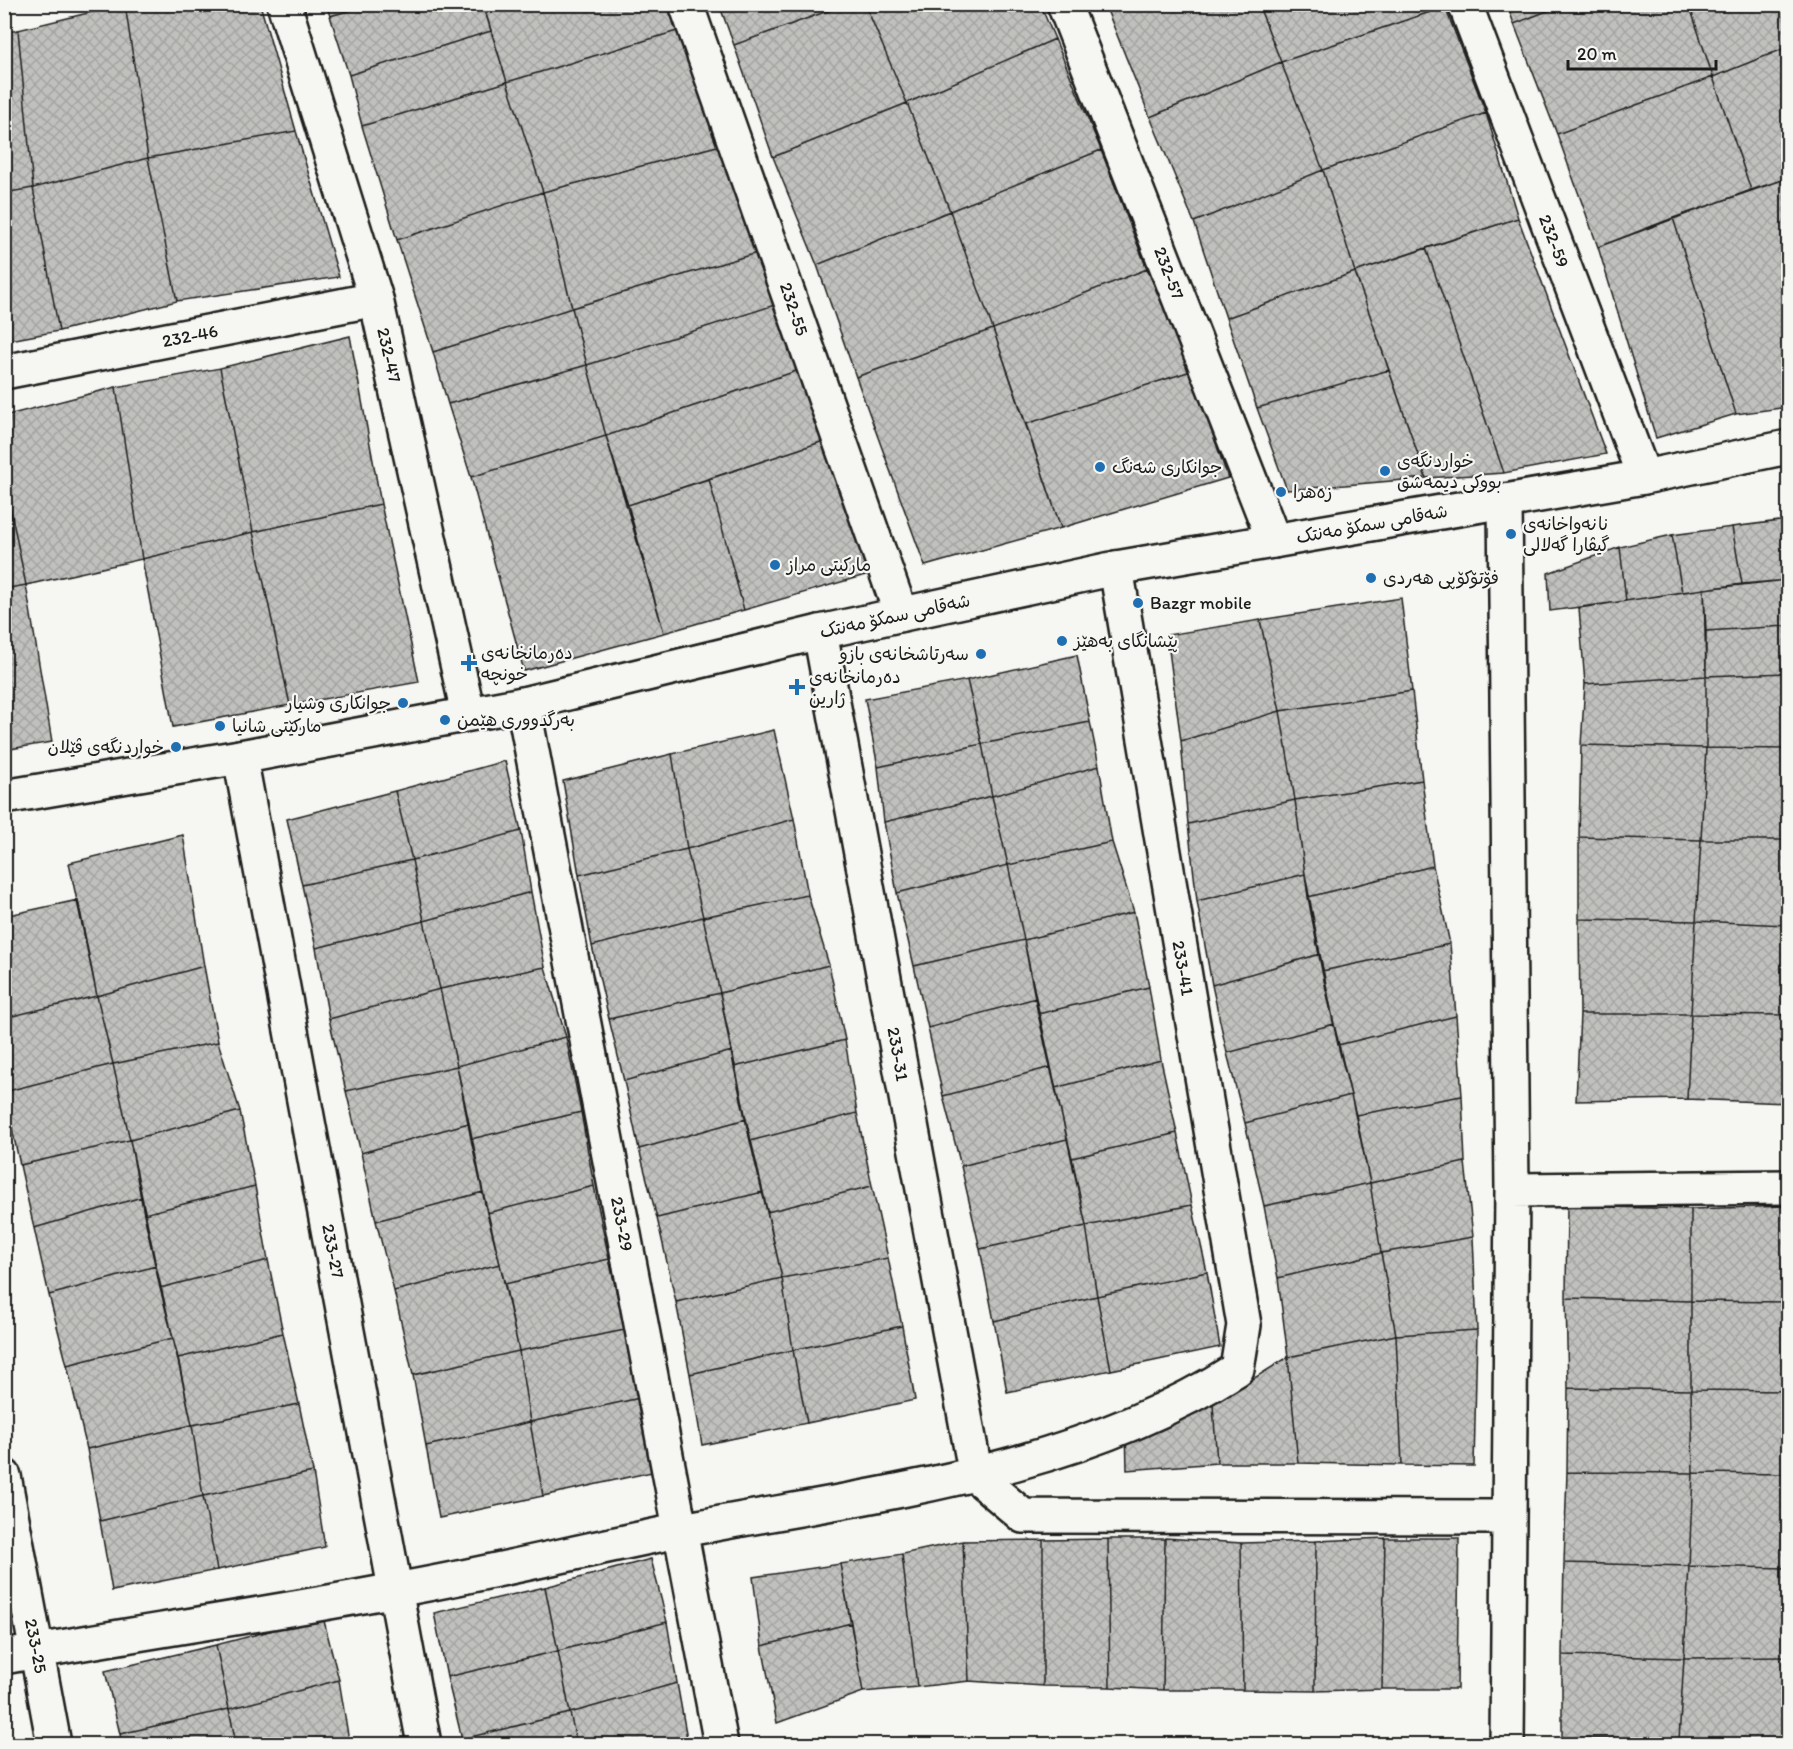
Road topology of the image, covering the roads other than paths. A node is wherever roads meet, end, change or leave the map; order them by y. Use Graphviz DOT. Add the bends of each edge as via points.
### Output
graph roads {
  1 [pos="284,4"];
  2 [pos="686,4"];
  3 [pos="1064,4"];
  4 [pos="1465,4"];
  5 [pos="376,299"];
  6 [pos="4,372"];
  7 [pos="1788,447"];
  8 [pos="1644,477"];
  9 [pos="1505,501"];
  10 [pos="1274,541"];
  11 [pos="1116,568"];
  12 [pos="901,614"];
  13 [pos="820,632"];
  14 [pos="523,704"];
  15 [pos="468,713"];
  16 [pos="240,757"];
  17 [pos="4,797"];
  18 [pos="1788,1187"];
  19 [pos="1512,1190"];
  20 [pos="4,1476"];
  21 [pos="976,1476"];
  22 [pos="1507,1517"];
  23 [pos="680,1531"];
  24 [pos="396,1590"];
  25 [pos="38,1651"];
  26 [pos="4,1657"];
  27 [pos="54,1744"];
  28 [pos="424,1744"];
  29 [pos="721,1744"];
  30 [pos="1507,1744"];
  1 -- 5 [label="street, 232-47"];
  2 -- 12 [label="street, 232-55"];
  3 -- 10 [label="street, 232-57"];
  4 -- 8 [label="street, 232-59"];
  5 -- 6 [label="street, 232-46"];
  5 -- 15 [label="street, 232-47"];
  7 -- 8 [label="street, شەقامی سمکۆ مەنتک"];
  8 -- 9 [label="street, شەقامی سمکۆ مەنتک"];
  9 -- 10 [label="street, شەقامی سمکۆ مەنتک"];
  9 -- 19 [label="street"];
  10 -- 11 [label="street, شەقامی سمکۆ مەنتک"];
  11 -- 12 [label="street, شەقامی سمکۆ مەنتک"];
  11 -- 21 [label="street, 233-41" via="1244,1325 1238,1369 1206,1389 1126,1427"];
  12 -- 13 [label="street, شەقامی سمکۆ مەنتک"];
  13 -- 14 [label="street, شەقامی سمکۆ مەنتک"];
  13 -- 21 [label="street, 233-31"];
  14 -- 15 [label="street, شەقامی سمکۆ مەنتک"];
  14 -- 23 [label="street, 233-29"];
  15 -- 16 [label="street, شەقامی سمکۆ مەنتک"];
  16 -- 17 [label="street, شەقامی سمکۆ مەنتک"];
  16 -- 24 [label="street, 233-27"];
  18 -- 19 [label="street"];
  19 -- 22 [label="street"];
  20 -- 25 [label="street, 233-25"];
  21 -- 22 [label="street" via="1023,1516"];
  21 -- 23 [label="street"];
  22 -- 30 [label="street"];
  23 -- 24 [label="street"];
  23 -- 29 [label="street, 233-29"];
  24 -- 25 [label="street"];
  24 -- 28 [label="street, 233-27"];
  25 -- 26 [label="street"];
  25 -- 27 [label="street, 233-25"];
}
